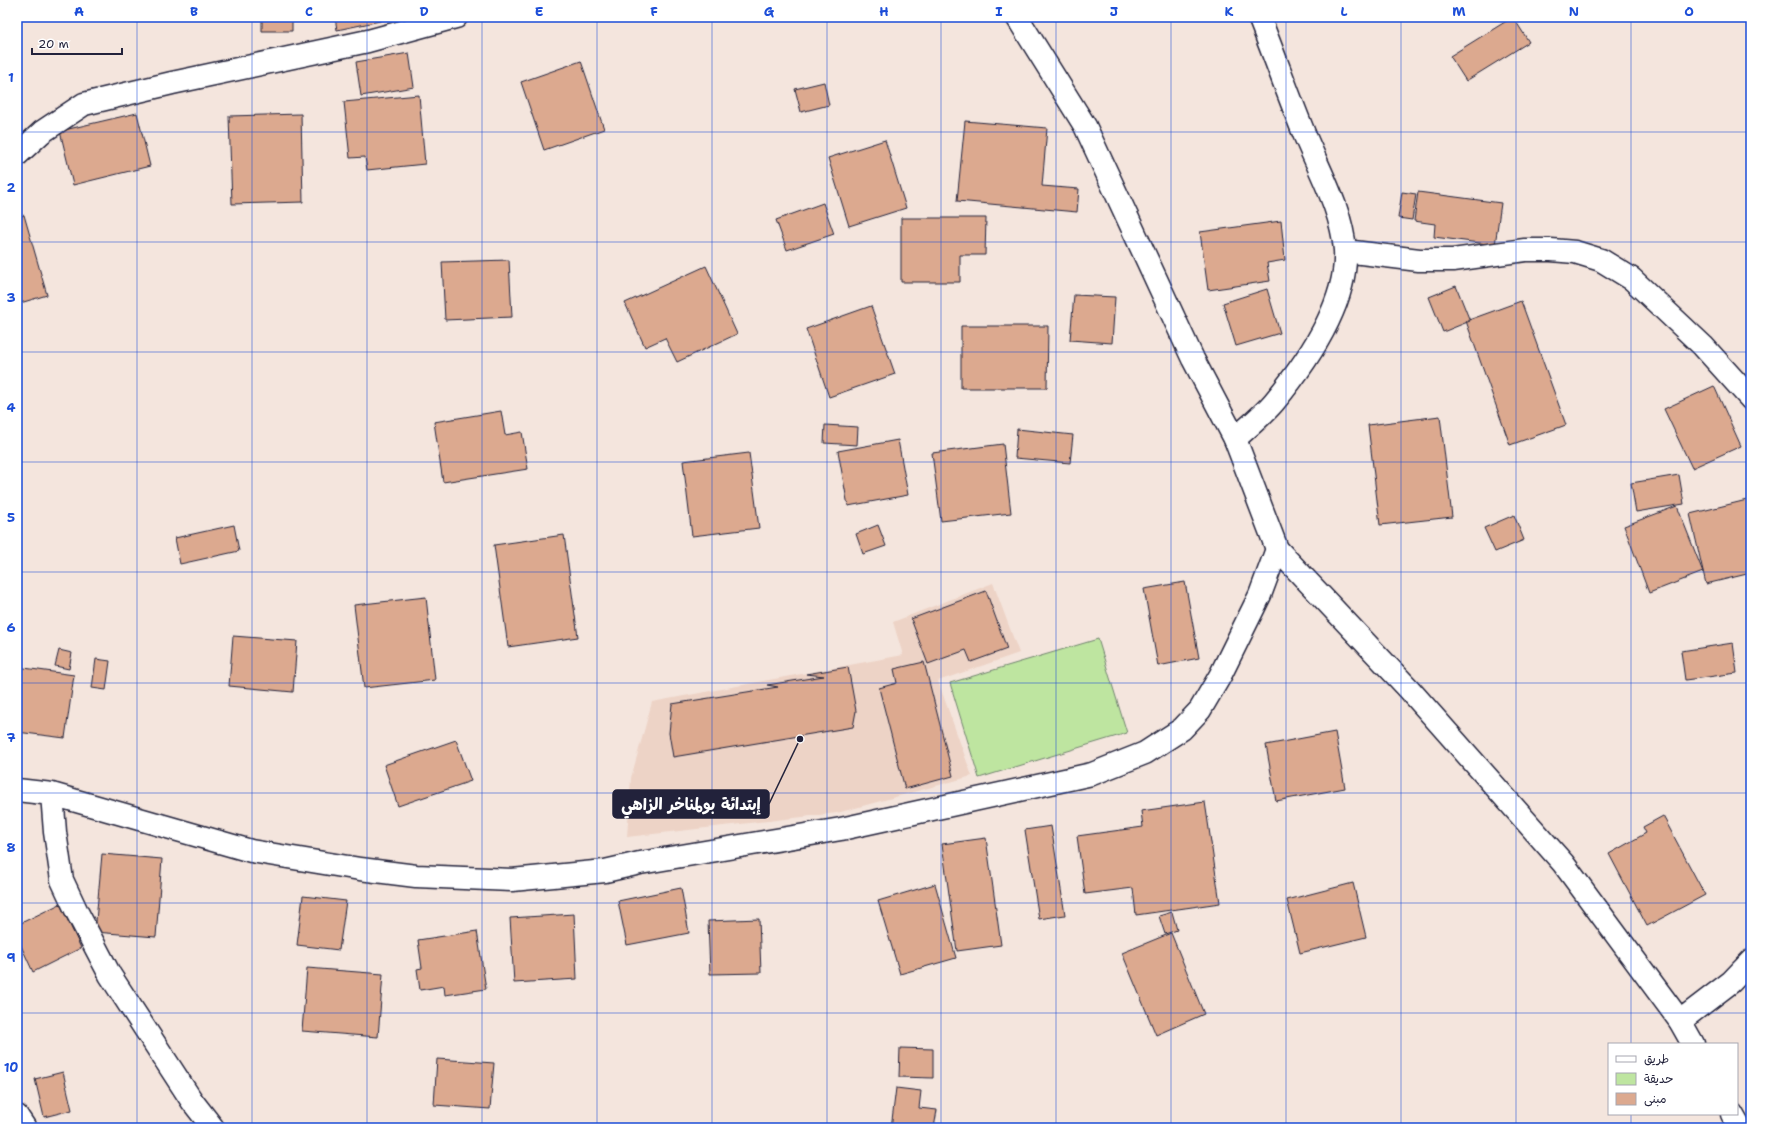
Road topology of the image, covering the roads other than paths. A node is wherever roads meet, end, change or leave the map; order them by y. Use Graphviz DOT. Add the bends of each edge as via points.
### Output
graph roads {
  1 [pos="456,17"];
  2 [pos="1017,17"];
  3 [pos="1259,17"];
  4 [pos="17,155"];
  5 [pos="1345,251"];
  6 [pos="1751,399"];
  7 [pos="1235,439"];
  8 [pos="1277,549"];
  9 [pos="17,790"];
  10 [pos="52,794"];
  11 [pos="1751,961"];
  12 [pos="1680,1021"];
  13 [pos="1692,1043"];
  14 [pos="1733,1115"];
  15 [pos="17,1116"];
  16 [pos="25,1128"];
  17 [pos="213,1128"];
  18 [pos="1740,1128"];
  1 -- 4 [label="street" via="368,41 84,104 42,132"];
  2 -- 7 [label="street" via="1085,126 1193,359"];
  3 -- 5 [label="street" via="1329,192 1342,228"];
  5 -- 6 [label="street" via="1419,260 1453,260 1525,250 1551,250 1575,252 1601,260 1632,279 1703,346"];
  5 -- 7 [label="street" via="1337,299 1323,329 1274,403"];
  7 -- 8 [label="street"];
  8 -- 10 [label="street" via="1260,594 1220,676 1200,710 1182,729 1145,753 1092,774 841,829 606,871 512,880 424,876 360,869 251,851"];
  8 -- 12 [label="street" via="1414,695 1563,864"];
  9 -- 10 [label="street"];
  10 -- 17 [label="street" via="54,832 62,880 77,912 110,975 192,1101"];
  11 -- 12 [label="street" via="1731,982"];
  12 -- 13 [label="street"];
  14 -- 18 [label="street"];
  15 -- 16 [label="street"];
}
